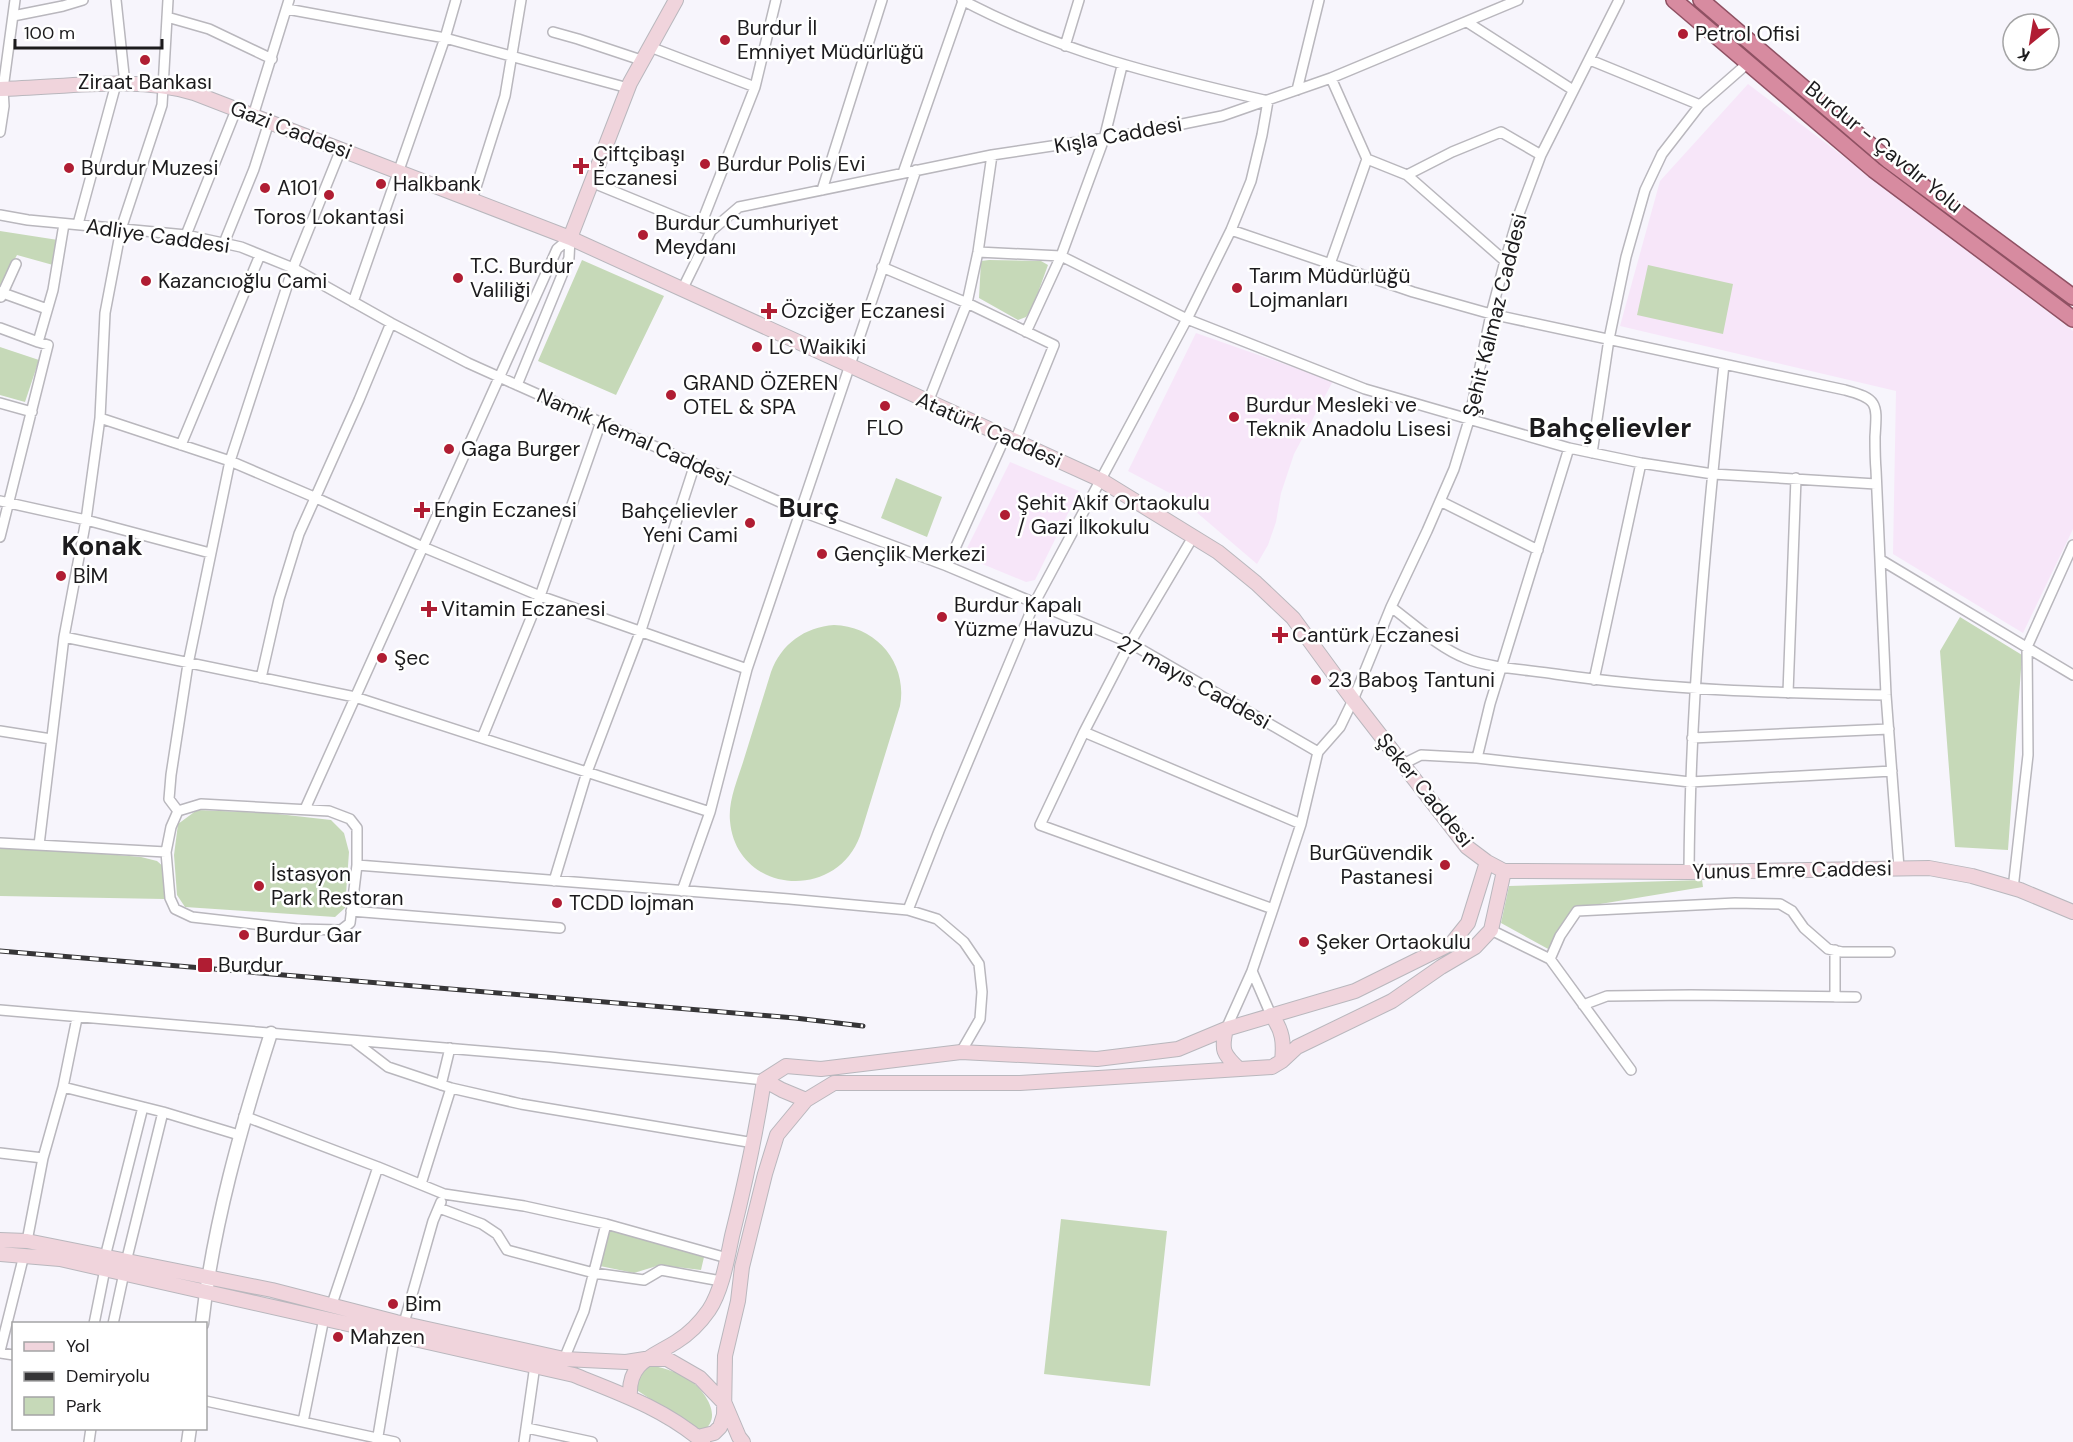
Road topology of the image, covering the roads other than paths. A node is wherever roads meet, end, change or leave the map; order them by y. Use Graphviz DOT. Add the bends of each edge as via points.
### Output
graph roads {
  1 [pos="15,0"];
  2 [pos="83,0"];
  3 [pos="116,0"];
  4 [pos="168,0"];
  5 [pos="456,0"];
  6 [pos="521,0"];
  7 [pos="676,0"];
  8 [pos="776,0"];
  9 [pos="882,0"];
  10 [pos="962,0"];
  11 [pos="1080,0"];
  12 [pos="1319,0"];
  13 [pos="1518,0"];
  14 [pos="1619,0"];
  15 [pos="1674,0"];
  16 [pos="1701,0"];
  17 [pos="288,5"];
  18 [pos="13,16"];
  19 [pos="167,17"];
  20 [pos="1467,22"];
  21 [pos="553,32"];
  22 [pos="445,38"];
  23 [pos="1065,46"];
  24 [pos="650,47"];
  25 [pos="512,56"];
  26 [pos="272,59"];
  27 [pos="641,60"];
  28 [pos="1590,60"];
  29 [pos="1748,63"];
  30 [pos="1122,66"];
  31 [pos="1331,78"];
  32 [pos="121,84"];
  33 [pos="164,85"];
  34 [pos="755,87"];
  35 [pos="628,88"];
  36 [pos="2,89"];
  37 [pos="1297,90"];
  38 [pos="1573,90"];
  39 [pos="1268,101"];
  40 [pos="1700,105"];
  41 [pos="236,110"];
  42 [pos="253,117"];
  43 [pos="269,122"];
  44 [pos="0,132"];
  45 [pos="1104,139"];
  46 [pos="341,149"];
  47 [pos="993,155"];
  48 [pos="1541,155"];
  49 [pos="1367,159"];
  50 [pos="916,170"];
  51 [pos="398,171"];
  52 [pos="903,173"];
  53 [pos="1407,175"];
  54 [pos="591,182"];
  55 [pos="822,190"];
  56 [pos="472,200"];
  57 [pos="0,215"];
  58 [pos="64,224"];
  59 [pos="78,224"];
  60 [pos="700,227"];
  61 [pos="121,229"];
  62 [pos="1231,230"];
  63 [pos="711,231"];
  64 [pos="186,235"];
  65 [pos="570,238"];
  66 [pos="224,243"];
  67 [pos="978,252"];
  68 [pos="260,255"];
  69 [pos="1061,256"];
  70 [pos="1505,261"];
  71 [pos="16,264"];
  72 [pos="1330,264"];
  73 [pos="882,267"];
  74 [pos="293,268"];
  75 [pos="682,290"];
  76 [pos="1,294"];
  77 [pos="2073,297"];
  78 [pos="353,302"];
  79 [pos="967,303"];
  80 [pos="47,309"];
  81 [pos="1491,314"];
  82 [pos="1187,319"];
  83 [pos="2073,319"];
  84 [pos="391,323"];
  85 [pos="0,328"];
  86 [pos="1026,332"];
  87 [pos="1609,339"];
  88 [pos="38,342"];
  89 [pos="468,363"];
  90 [pos="1724,364"];
  91 [pos="848,366"];
  92 [pos="499,377"];
  93 [pos="517,385"];
  94 [pos="928,402"];
  95 [pos="0,403"];
  96 [pos="32,412"];
  97 [pos="100,418"];
  98 [pos="1469,420"];
  99 [pos="601,422"];
  100 [pos="1010,439"];
  101 [pos="181,446"];
  102 [pos="1569,448"];
  103 [pos="1592,453"];
  104 [pos="230,461"];
  105 [pos="1641,463"];
  106 [pos="694,464"];
  107 [pos="1713,474"];
  108 [pos="1796,478"];
  109 [pos="1101,480"];
  110 [pos="1876,484"];
  111 [pos="314,497"];
  112 [pos="1440,501"];
  113 [pos="4,502"];
  114 [pos="800,511"];
  115 [pos="86,520"];
  116 [pos="0,537"];
  117 [pos="1193,537"];
  118 [pos="2073,545"];
  119 [pos="423,547"];
  120 [pos="1538,550"];
  121 [pos="210,553"];
  122 [pos="1881,560"];
  123 [pos="947,566"];
  124 [pos="540,596"];
  125 [pos="1034,604"];
  126 [pos="1391,607"];
  127 [pos="641,630"];
  128 [pos="64,637"];
  129 [pos="1130,644"];
  130 [pos="2027,647"];
  131 [pos="188,664"];
  132 [pos="1503,666"];
  133 [pos="747,669"];
  134 [pos="2073,675"];
  135 [pos="261,678"];
  136 [pos="1594,680"];
  137 [pos="1694,689"];
  138 [pos="1788,693"];
  139 [pos="1886,695"];
  140 [pos="356,697"];
  141 [pos="1353,700"];
  142 [pos="1889,729"];
  143 [pos="0,731"];
  144 [pos="1084,732"];
  145 [pos="482,738"];
  146 [pos="1692,738"];
  147 [pos="51,739"];
  148 [pos="1318,752"];
  149 [pos="1477,759"];
  150 [pos="1403,764"];
  151 [pos="1892,771"];
  152 [pos="587,772"];
  153 [pos="1690,782"];
  154 [pos="305,808"];
  155 [pos="178,812"];
  156 [pos="710,812"];
  157 [pos="1301,824"];
  158 [pos="0,843"];
  159 [pos="39,845"];
  160 [pos="166,852"];
  161 [pos="1486,862"];
  162 [pos="357,865"];
  163 [pos="1899,868"];
  164 [pos="1504,871"];
  165 [pos="1689,872"];
  166 [pos="554,881"];
  167 [pos="2013,889"];
  168 [pos="682,891"];
  169 [pos="1273,909"];
  170 [pos="908,910"];
  171 [pos="351,911"];
  172 [pos="2073,912"];
  173 [pos="560,928"];
  174 [pos="1491,930"];
  175 [pos="1835,950"];
  176 [pos="1890,952"];
  177 [pos="1550,959"];
  178 [pos="1251,971"];
  179 [pos="1835,997"];
  180 [pos="1856,997"];
  181 [pos="1583,1005"];
  182 [pos="0,1010"];
  183 [pos="1272,1015"];
  184 [pos="77,1018"];
  185 [pos="1226,1029"];
  186 [pos="271,1033"];
  187 [pos="352,1040"];
  188 [pos="450,1048"];
  189 [pos="961,1052"];
  190 [pos="1282,1061"];
  191 [pos="1239,1069"];
  192 [pos="1631,1070"];
  193 [pos="764,1080"];
  194 [pos="63,1087"];
  195 [pos="446,1087"];
  196 [pos="806,1100"];
  197 [pos="143,1107"];
  198 [pos="163,1112"];
  199 [pos="244,1116"];
  200 [pos="239,1135"];
  201 [pos="754,1143"];
  202 [pos="0,1153"];
  203 [pos="43,1158"];
  204 [pos="378,1167"];
  205 [pos="421,1184"];
  206 [pos="444,1194"];
  207 [pos="439,1208"];
  208 [pos="606,1224"];
  209 [pos="0,1240"];
  210 [pos="26,1248"];
  211 [pos="0,1254"];
  212 [pos="727,1258"];
  213 [pos="105,1263"];
  214 [pos="125,1268"];
  215 [pos="594,1273"];
  216 [pos="721,1281"];
  217 [pos="206,1284"];
  218 [pos="332,1304"];
  219 [pos="324,1318"];
  220 [pos="94,1322"];
  221 [pos="113,1322"];
  222 [pos="201,1322"];
  223 [pos="400,1329"];
  224 [pos="0,1352"];
  225 [pos="564,1359"];
  226 [pos="645,1359"];
  227 [pos="535,1365"];
  228 [pos="630,1396"];
  229 [pos="207,1401"];
  230 [pos="725,1404"];
  231 [pos="303,1422"];
  232 [pos="527,1428"];
  233 [pos="378,1440"];
  234 [pos="701,1440"];
  235 [pos="395,1442"];
  236 [pos="524,1442"];
  237 [pos="592,1442"];
  238 [pos="743,1442"];
  1 -- 18 [label="street"];
  2 -- 18 [label="street"];
  3 -- 32 [label="street"];
  4 -- 19 [label="street"];
  5 -- 22 [label="street"];
  6 -- 25 [label="street"];
  7 -- 24 [label="main road"];
  8 -- 34 [label="street"];
  9 -- 55 [label="street"];
  10 -- 23 [label="street"];
  10 -- 52 [label="street"];
  11 -- 23 [label="street"];
  12 -- 37 [label="street"];
  13 -- 20 [label="street, Kışla Caddesi"];
  14 -- 28 [label="street, Şehit Kalmaz Caddesi"];
  15 -- 29 [label="highway, Burdur - Çavdır Yolu"];
  16 -- 77 [label="highway, Burdur - Çavdır Yolu" via="1889,161"];
  17 -- 22 [label="street"];
  17 -- 26 [label="street"];
  18 -- 36 [label="street"];
  19 -- 26 [label="street" via="209,29"];
  19 -- 33 [label="street"];
  20 -- 31 [label="street, Kışla Caddesi"];
  20 -- 38 [label="street"];
  21 -- 27 [label="street"];
  22 -- 25 [label="street"];
  22 -- 51 [label="street"];
  23 -- 30 [label="street"];
  24 -- 27 [label="main road"];
  24 -- 34 [label="street"];
  25 -- 35 [label="street"];
  25 -- 56 [label="street" via="505,96"];
  26 -- 42 [label="street"];
  27 -- 35 [label="main road"];
  28 -- 38 [label="street, Şehit Kalmaz Caddesi"];
  28 -- 40 [label="street"];
  29 -- 40 [label="street"];
  29 -- 83 [label="highway, Burdur - Çavdır Yolu" via="1874,170"];
  30 -- 39 [label="street"];
  30 -- 45 [label="street"];
  31 -- 37 [label="street, Kışla Caddesi"];
  31 -- 49 [label="street"];
  32 -- 33 [label="main road, Gazi Caddesi"];
  32 -- 36 [label="main road, Gazi Caddesi"];
  32 -- 59 [label="street"];
  33 -- 41 [label="main road, Gazi Caddesi"];
  33 -- 61 [label="street" via="162,105"];
  34 -- 60 [label="street"];
  35 -- 54 [label="main road"];
  36 -- 44 [label="street"];
  37 -- 39 [label="street, Kışla Caddesi"];
  38 -- 48 [label="street, Şehit Kalmaz Caddesi"];
  39 -- 45 [label="street, Kışla Caddesi" via="1222,116"];
  39 -- 62 [label="street" via="1251,181"];
  40 -- 87 [label="street" via="1662,154 1645,190"];
  41 -- 42 [label="main road, Gazi Caddesi"];
  41 -- 64 [label="street"];
  42 -- 43 [label="main road, Gazi Caddesi"];
  43 -- 46 [label="main road, Gazi Caddesi"];
  43 -- 66 [label="street"];
  45 -- 47 [label="street, Kışla Caddesi"];
  45 -- 69 [label="street"];
  46 -- 51 [label="main road, Gazi Caddesi"];
  46 -- 74 [label="street"];
  47 -- 50 [label="street, Kışla Caddesi"];
  47 -- 67 [label="street"];
  48 -- 53 [label="street" via="1501,132"];
  48 -- 70 [label="street, Şehit Kalmaz Caddesi"];
  49 -- 53 [label="street"];
  49 -- 72 [label="street"];
  50 -- 52 [label="street, Kışla Caddesi"];
  50 -- 73 [label="street"];
  51 -- 56 [label="main road, Gazi Caddesi"];
  51 -- 78 [label="street"];
  52 -- 55 [label="street, Kışla Caddesi"];
  53 -- 70 [label="street"];
  54 -- 60 [label="street"];
  54 -- 65 [label="main road"];
  55 -- 63 [label="street, Kışla Caddesi" via="739,207"];
  56 -- 65 [label="main road, Gazi Caddesi"];
  57 -- 58 [label="street, Adliye Caddesi"];
  58 -- 59 [label="street, Adliye Caddesi"];
  58 -- 80 [label="street"];
  59 -- 61 [label="street, Adliye Caddesi"];
  60 -- 63 [label="street"];
  61 -- 64 [label="street, Adliye Caddesi"];
  61 -- 97 [label="street" via="105,313"];
  62 -- 72 [label="street"];
  62 -- 82 [label="street"];
  63 -- 75 [label="street"];
  64 -- 66 [label="street, Adliye Caddesi"];
  65 -- 75 [label="main road, Atatürk Caddesi"];
  65 -- 92 [label="street" via="557,249"];
  65 -- 93 [label="street" via="569,258"];
  66 -- 68 [label="street, Adliye Caddesi"];
  67 -- 69 [label="street"];
  67 -- 79 [label="street"];
  68 -- 74 [label="street, Adliye Caddesi"];
  68 -- 101 [label="street"];
  69 -- 82 [label="street"];
  69 -- 86 [label="street"];
  70 -- 81 [label="street, Şehit Kalmaz Caddesi"];
  71 -- 76 [label="street"];
  72 -- 81 [label="street"];
  73 -- 79 [label="street"];
  73 -- 91 [label="street"];
  74 -- 78 [label="street, Adliye Caddesi"];
  74 -- 104 [label="street"];
  75 -- 91 [label="main road, Atatürk Caddesi"];
  76 -- 80 [label="street"];
  78 -- 84 [label="street, Adliye Caddesi"];
  79 -- 86 [label="street"];
  79 -- 94 [label="street"];
  80 -- 88 [label="street"];
  81 -- 87 [label="street"];
  81 -- 98 [label="street, Şehit Kalmaz Caddesi"];
  82 -- 98 [label="street" via="1365,389"];
  82 -- 109 [label="street"];
  84 -- 89 [label="street, Adliye Caddesi"];
  84 -- 111 [label="street"];
  85 -- 88 [label="street"];
  86 -- 100 [label="street" via="1054,345"];
  87 -- 90 [label="street"];
  87 -- 103 [label="street"];
  88 -- 96 [label="street" via="48,345"];
  89 -- 92 [label="street, Namık Kemal Caddesi"];
  90 -- 107 [label="street"];
  90 -- 110 [label="street" via="1864,395 1874,404 1878,415"];
  91 -- 94 [label="main road, Atatürk Caddesi"];
  91 -- 114 [label="street"];
  92 -- 93 [label="street, Namık Kemal Caddesi"];
  92 -- 119 [label="street"];
  93 -- 99 [label="street, Namık Kemal Caddesi"];
  94 -- 100 [label="main road, Atatürk Caddesi"];
  95 -- 96 [label="street"];
  96 -- 113 [label="street"];
  97 -- 101 [label="street"];
  97 -- 115 [label="street"];
  98 -- 102 [label="street"];
  98 -- 112 [label="street, Şehit Kalmaz Caddesi"];
  99 -- 106 [label="street, Namık Kemal Caddesi"];
  99 -- 124 [label="street"];
  100 -- 109 [label="main road, Atatürk Caddesi"];
  100 -- 123 [label="street"];
  101 -- 104 [label="street"];
  102 -- 103 [label="street"];
  102 -- 120 [label="street"];
  103 -- 105 [label="street"];
  104 -- 111 [label="street"];
  104 -- 121 [label="street"];
  105 -- 107 [label="street"];
  105 -- 136 [label="street"];
  106 -- 114 [label="street, Namık Kemal Caddesi"];
  106 -- 127 [label="street"];
  107 -- 108 [label="street"];
  107 -- 137 [label="street"];
  108 -- 110 [label="street"];
  108 -- 138 [label="street"];
  109 -- 117 [label="main road, Atatürk Caddesi"];
  109 -- 125 [label="street"];
  110 -- 122 [label="street"];
  111 -- 119 [label="street"];
  111 -- 135 [label="street" via="279,599"];
  112 -- 120 [label="street"];
  112 -- 126 [label="street, Şehit Kalmaz Caddesi"];
  113 -- 115 [label="street"];
  113 -- 116 [label="street"];
  114 -- 123 [label="street, Namık Kemal Caddesi"];
  114 -- 133 [label="street"];
  115 -- 121 [label="street"];
  115 -- 128 [label="street"];
  117 -- 129 [label="street"];
  117 -- 141 [label="main road, Atatürk Caddesi" via="1218,552 1293,618"];
  118 -- 130 [label="street"];
  119 -- 124 [label="street"];
  119 -- 140 [label="street"];
  120 -- 132 [label="street"];
  121 -- 131 [label="street"];
  122 -- 130 [label="street"];
  122 -- 139 [label="street"];
  123 -- 125 [label="street, Namık Kemal Caddesi"];
  124 -- 127 [label="street"];
  124 -- 145 [label="street"];
  125 -- 129 [label="street, 27 mayıs Caddesi"];
  125 -- 170 [label="street"];
  126 -- 132 [label="street" via="1466,658"];
  126 -- 141 [label="street, Şehit Kalmaz Caddesi"];
  127 -- 133 [label="street"];
  127 -- 152 [label="street"];
  128 -- 131 [label="street"];
  128 -- 147 [label="street"];
  129 -- 144 [label="street"];
  129 -- 148 [label="street, 27 mayıs Caddesi"];
  130 -- 134 [label="street"];
  130 -- 167 [label="street" via="2028,755"];
  131 -- 135 [label="street"];
  131 -- 155 [label="street" via="170,783 169,799"];
  132 -- 136 [label="street"];
  132 -- 149 [label="street"];
  133 -- 156 [label="street"];
  135 -- 140 [label="street"];
  136 -- 137 [label="street"];
  137 -- 138 [label="street"];
  137 -- 146 [label="street"];
  138 -- 139 [label="street"];
  139 -- 142 [label="street"];
  140 -- 145 [label="street"];
  140 -- 154 [label="street"];
  141 -- 148 [label="street, Şehit Kalmaz Caddesi" via="1340,727"];
  141 -- 150 [label="main road, Şeker Caddesi"];
  142 -- 146 [label="street"];
  142 -- 151 [label="street"];
  143 -- 147 [label="street"];
  144 -- 157 [label="street"];
  144 -- 169 [label="street" via="1040,825"];
  145 -- 152 [label="street"];
  146 -- 153 [label="street"];
  147 -- 159 [label="street"];
  148 -- 157 [label="street"];
  149 -- 150 [label="street" via="1421,755"];
  149 -- 153 [label="street"];
  150 -- 161 [label="main road, Şeker Caddesi" via="1467,847"];
  151 -- 153 [label="street"];
  151 -- 163 [label="street"];
  152 -- 156 [label="street"];
  152 -- 166 [label="street"];
  153 -- 165 [label="street"];
  154 -- 155 [label="street" via="201,804"];
  154 -- 162 [label="street" via="350,819 357,828"];
  155 -- 160 [label="street"];
  156 -- 168 [label="street"];
  157 -- 169 [label="street"];
  158 -- 159 [label="street"];
  159 -- 160 [label="street"];
  160 -- 171 [label="street" via="170,898 175,909 192,917 341,930 350,923"];
  161 -- 164 [label="main road, Şeker Caddesi"];
  161 -- 183 [label="main road" via="1468,923 1452,943 1355,991"];
  162 -- 166 [label="street"];
  162 -- 171 [label="street"];
  163 -- 165 [label="main road, Yunus Emre Caddesi"];
  163 -- 167 [label="main road, Yunus Emre Caddesi" via="1929,868"];
  164 -- 165 [label="main road, Yunus Emre Caddesi"];
  164 -- 174 [label="main road"];
  166 -- 168 [label="street"];
  167 -- 172 [label="main road, Yunus Emre Caddesi"];
  168 -- 170 [label="street"];
  169 -- 178 [label="street"];
  170 -- 189 [label="street" via="938,919 964,942 979,964 980,1019"];
  171 -- 173 [label="street"];
  174 -- 177 [label="street"];
  174 -- 190 [label="main road" via="1475,947 1392,1001 1297,1047"];
  175 -- 176 [label="street"];
  175 -- 177 [label="street" via="1828,949 1792,911 1780,904 1735,903 1577,911"];
  175 -- 179 [label="street"];
  177 -- 181 [label="street"];
  178 -- 183 [label="street"];
  178 -- 185 [label="street"];
  179 -- 180 [label="street"];
  179 -- 181 [label="street" via="1607,996"];
  181 -- 192 [label="street"];
  182 -- 184 [label="street"];
  183 -- 185 [label="main road"];
  183 -- 190 [label="main road" via="1280,1026"];
  184 -- 186 [label="street"];
  184 -- 194 [label="street"];
  185 -- 189 [label="main road" via="1178,1049 1097,1059"];
  185 -- 191 [label="main road" via="1222,1045 1226,1057"];
  186 -- 187 [label="street"];
  186 -- 199 [label="street"];
  187 -- 188 [label="street"];
  187 -- 195 [label="street" via="388,1067"];
  188 -- 193 [label="street"];
  188 -- 195 [label="street"];
  189 -- 193 [label="main road" via="821,1069 786,1066"];
  190 -- 191 [label="main road" via="1272,1067"];
  191 -- 196 [label="main road" via="1020,1083 834,1083"];
  193 -- 196 [label="main road"];
  193 -- 201 [label="main road"];
  194 -- 197 [label="street"];
  194 -- 203 [label="street"];
  195 -- 201 [label="street" via="521,1104"];
  195 -- 205 [label="street"];
  196 -- 230 [label="main road" via="777,1135 765,1174 725,1356"];
  197 -- 198 [label="street"];
  197 -- 213 [label="street"];
  198 -- 200 [label="street"];
  198 -- 214 [label="street"];
  199 -- 200 [label="street"];
  199 -- 204 [label="street"];
  200 -- 217 [label="street"];
  201 -- 212 [label="main road"];
  202 -- 203 [label="street"];
  203 -- 210 [label="street"];
  204 -- 205 [label="street"];
  204 -- 218 [label="street"];
  205 -- 206 [label="street"];
  206 -- 207 [label="street"];
  206 -- 208 [label="street"];
  207 -- 215 [label="street" via="482,1224 497,1234 507,1250"];
  207 -- 223 [label="street"];
  208 -- 212 [label="street"];
  208 -- 215 [label="street"];
  209 -- 210 [label="main road"];
  210 -- 211 [label="main road"];
  210 -- 213 [label="main road" via="60,1259"];
  210 -- 224 [label="street"];
  212 -- 216 [label="main road"];
  213 -- 214 [label="main road"];
  213 -- 220 [label="street"];
  214 -- 217 [label="main road"];
  214 -- 221 [label="street"];
  215 -- 216 [label="street" via="644,1280 661,1270"];
  215 -- 225 [label="street" via="584,1311"];
  216 -- 226 [label="main road" via="710,1308 698,1324 678,1341"];
  217 -- 218 [label="main road"];
  217 -- 219 [label="main road"];
  217 -- 222 [label="street"];
  218 -- 223 [label="main road"];
  219 -- 223 [label="main road"];
  219 -- 231 [label="street"];
  223 -- 225 [label="main road"];
  223 -- 227 [label="main road"];
  223 -- 233 [label="street"];
  225 -- 226 [label="main road"];
  226 -- 228 [label="main road" via="633,1374"];
  226 -- 230 [label="main road" via="667,1359 677,1364 700,1378"];
  227 -- 228 [label="main road"];
  227 -- 232 [label="street"];
  228 -- 234 [label="main road"];
  229 -- 231 [label="street"];
  230 -- 234 [label="main road" via="720,1427"];
  230 -- 238 [label="main road"];
  231 -- 233 [label="street"];
  232 -- 236 [label="street"];
  232 -- 237 [label="street"];
  233 -- 235 [label="street"];
}
